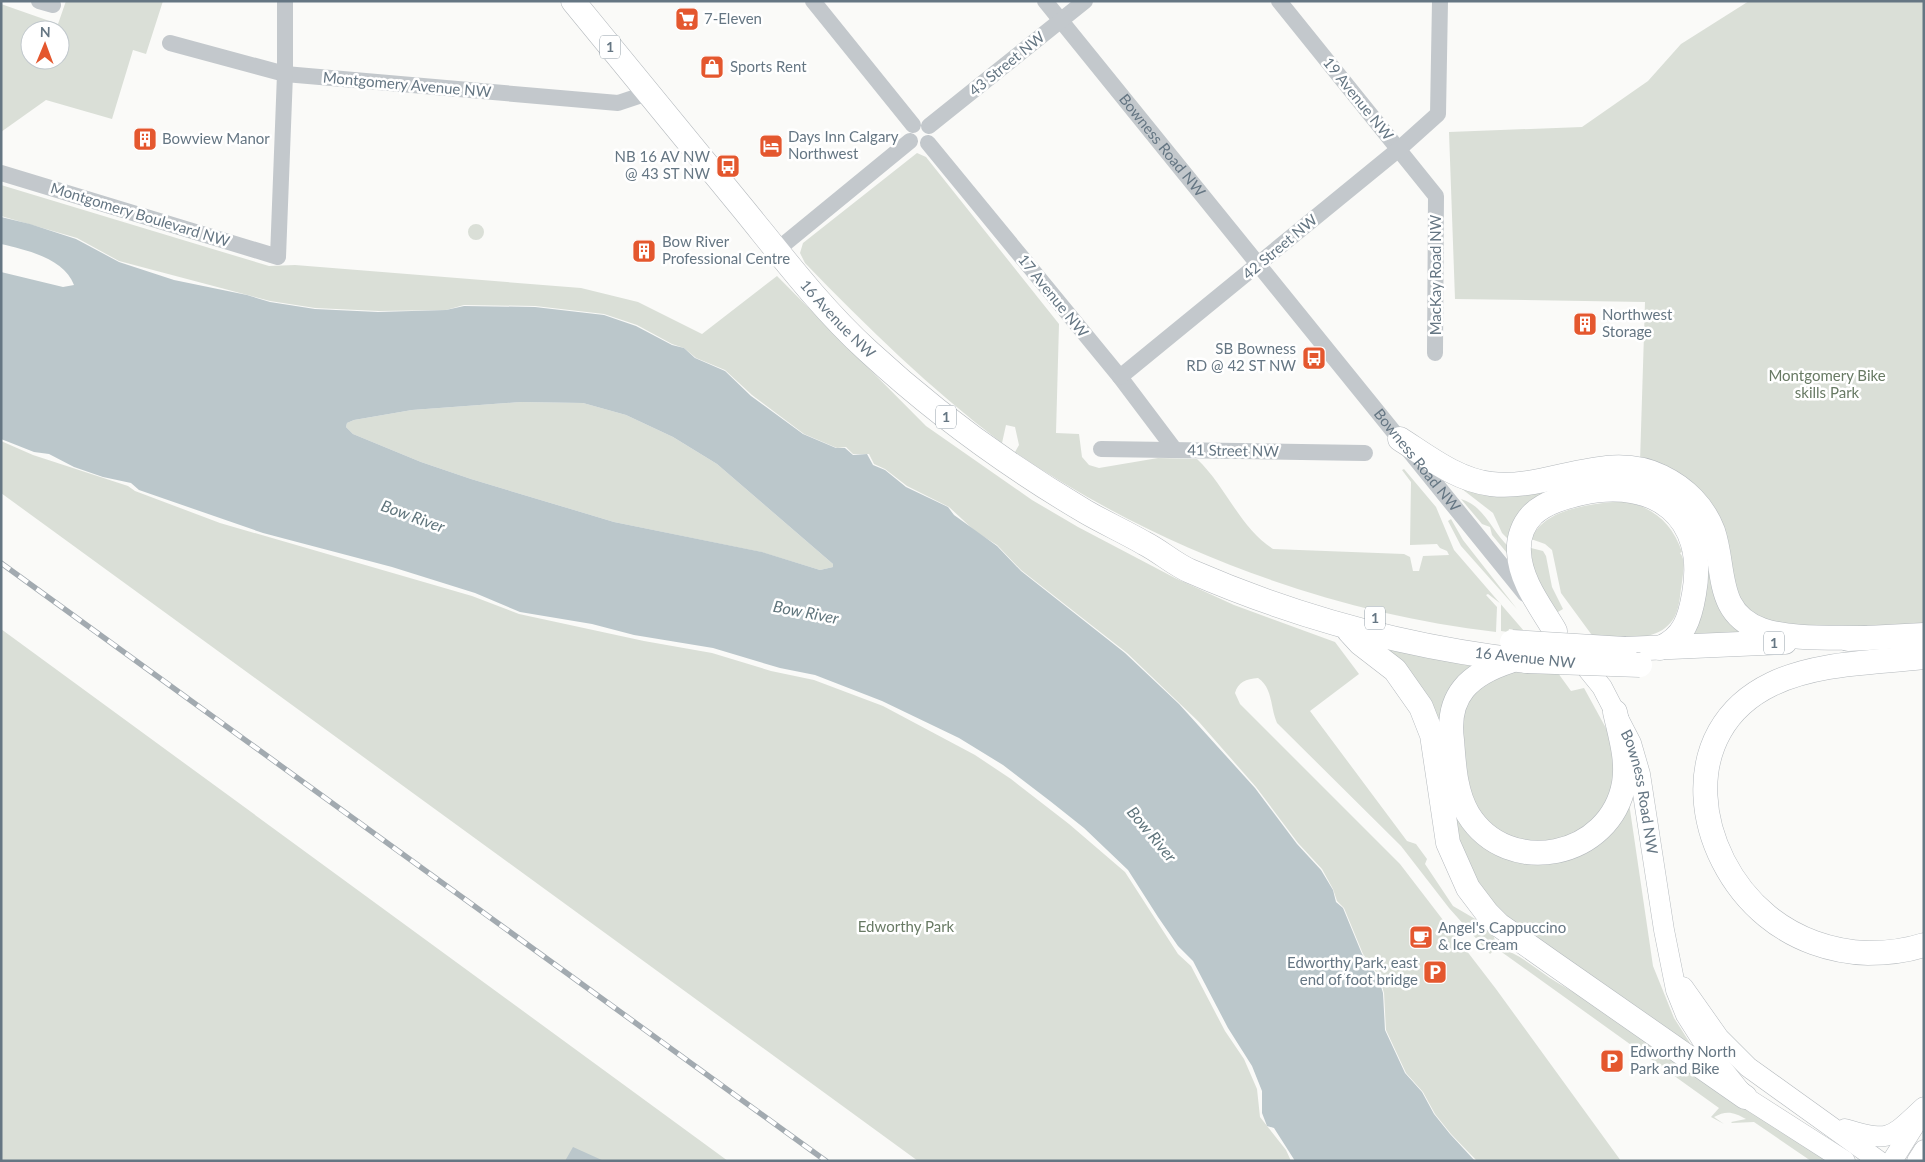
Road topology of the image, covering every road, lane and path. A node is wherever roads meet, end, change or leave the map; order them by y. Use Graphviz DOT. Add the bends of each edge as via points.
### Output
graph roads {
  1 [pos="285,1"];
  2 [pos="813,1"];
  3 [pos="1045,1"];
  4 [pos="1085,1"];
  5 [pos="1279,1"];
  6 [pos="1440,1"];
  7 [pos="579,4"];
  8 [pos="1061,21"];
  9 [pos="170,43"];
  10 [pos="285,74"];
  11 [pos="648,93"];
  12 [pos="921,126"];
  13 [pos="910,141"];
  14 [pos="928,143"];
  15 [pos="1399,149"];
  16 [pos="1,173"];
  17 [pos="1436,196"];
  18 [pos="777,250"];
  19 [pos="1259,264"];
  20 [pos="1435,353"];
  21 [pos="1120,377"];
  22 [pos="1400,439"];
  23 [pos="1102,449"];
  24 [pos="1175,450"];
  25 [pos="1365,453"];
  26 [pos="1147,544"];
  27 [pos="1346,627"];
  28 [pos="1555,631"];
  29 [pos="1924,636"];
  30 [pos="1864,638"];
  31 [pos="1660,648"];
  32 [pos="1924,652"];
  33 [pos="1518,654"];
  34 [pos="1633,657"];
  35 [pos="1924,657"];
  36 [pos="1615,712"];
  37 [pos="1924,945"];
  38 [pos="1673,974"];
  39 [pos="1745,1097"];
  40 [pos="1924,1109"];
  41 [pos="1830,1124"];
  42 [pos="1924,1150"];
  43 [pos="1838,1158"];
  44 [pos="1879,1161"];
  45 [pos="1892,1161"];
  46 [pos="1917,1161"];
  1 -- 10 [label="street"];
  2 -- 12 [label="street"];
  3 -- 8 [label="street, Bowness Road NW"];
  4 -- 8 [label="street, 43 Street NW"];
  5 -- 15 [label="street, 19 Avenue NW"];
  6 -- 15 [label="street, 42 Street NW" via="1438,114"];
  7 -- 11 [label="highway, 16 Avenue NW / 1"];
  8 -- 12 [label="street, 43 Street NW"];
  8 -- 19 [label="street, Bowness Road NW"];
  9 -- 10 [label="street, Montgomery Avenue NW"];
  10 -- 11 [label="street, Montgomery Avenue NW" via="618,103"];
  10 -- 16 [label="street, Montgomery Boulevard NW" via="278,257"];
  11 -- 18 [label="highway, 16 Avenue NW / 1"];
  12 -- 13 [label="street" via="908,131"];
  12 -- 14 [label="street" via="931,137"];
  13 -- 14 [label="street" via="917,146"];
  13 -- 18 [label="street"];
  14 -- 21 [label="street, 17 Avenue NW"];
  15 -- 17 [label="street, 19 Avenue NW"];
  15 -- 19 [label="street, 42 Street NW"];
  17 -- 20 [label="street, MacKay Road NW"];
  18 -- 26 [label="highway, 16 Avenue NW / 1" via="810,291 867,350 944,416 1037,482"];
  19 -- 21 [label="street, 42 Street NW"];
  19 -- 22 [label="street, Bowness Road NW"];
  21 -- 24 [label="street, 17 Avenue NW"];
  22 -- 28 [label="street, Bowness Road NW"];
  22 -- 30 [label="highway" via="1463,476 1492,484 1514,484 1614,467 1636,468 1659,475 1684,491 1705,516 1715,539 1724,592 1744,619 1770,632"];
  23 -- 24 [label="street, 41 Street NW"];
  24 -- 25 [label="street, 41 Street NW"];
  26 -- 27 [label="highway, 16 Avenue NW / 1" via="1187,570 1291,610"];
  26 -- 33 [label="highway, 16 Avenue NW / 1" via="1189,554 1254,582 1351,612"];
  27 -- 33 [label="highway, 16 Avenue NW / 1" via="1403,641"];
  27 -- 39 [label="highway" via="1360,643 1395,670 1421,707 1432,735 1448,843 1468,888 1487,913 1499,925"];
  28 -- 31 [label="highway" via="1521,568 1519,550 1524,526 1542,508 1566,497 1604,490 1630,490 1657,499 1674,512 1688,531 1694,550 1695,584 1687,621 1677,638"];
  28 -- 36 [label="main road, Bowness Road NW" via="1602,687"];
  29 -- 30 [label="highway, 16 Avenue NW / 1"];
  30 -- 31 [label="highway, 16 Avenue NW / 1"];
  31 -- 34 [label="highway, 16 Avenue NW / 1"];
  32 -- 34 [label="highway, 16 Avenue NW / 1"];
  33 -- 34 [label="highway, 16 Avenue NW / 1, bridge"];
  33 -- 36 [label="highway" via="1471,679 1457,697 1450,723 1456,779 1463,804 1476,825 1500,844 1529,854 1552,853 1574,846 1602,826 1618,801 1625,774 1624,751"];
  35 -- 37 [label="highway" via="1804,672 1771,685 1749,698 1725,722 1713,746 1705,780 1709,825 1721,858 1740,888 1767,916 1802,938 1838,950 1879,953"];
  36 -- 38 [label="main road, Bowness Road NW" via="1631,743 1640,774"];
  38 -- 39 [label="main road, Bowness Road NW" via="1686,1015 1712,1056"];
  38 -- 41 [label="main road, Bowness Road NW" via="1719,1038 1748,1067"];
  39 -- 43 [label="main road, Bowness Road NW"];
  40 -- 41 [label="main road" via="1897,1132 1883,1137 1875,1138"];
  40 -- 45 [label="main road"];
  41 -- 44 [label="main road, Bowness Road NW"];
  42 -- 46 [label="main road"];
}
